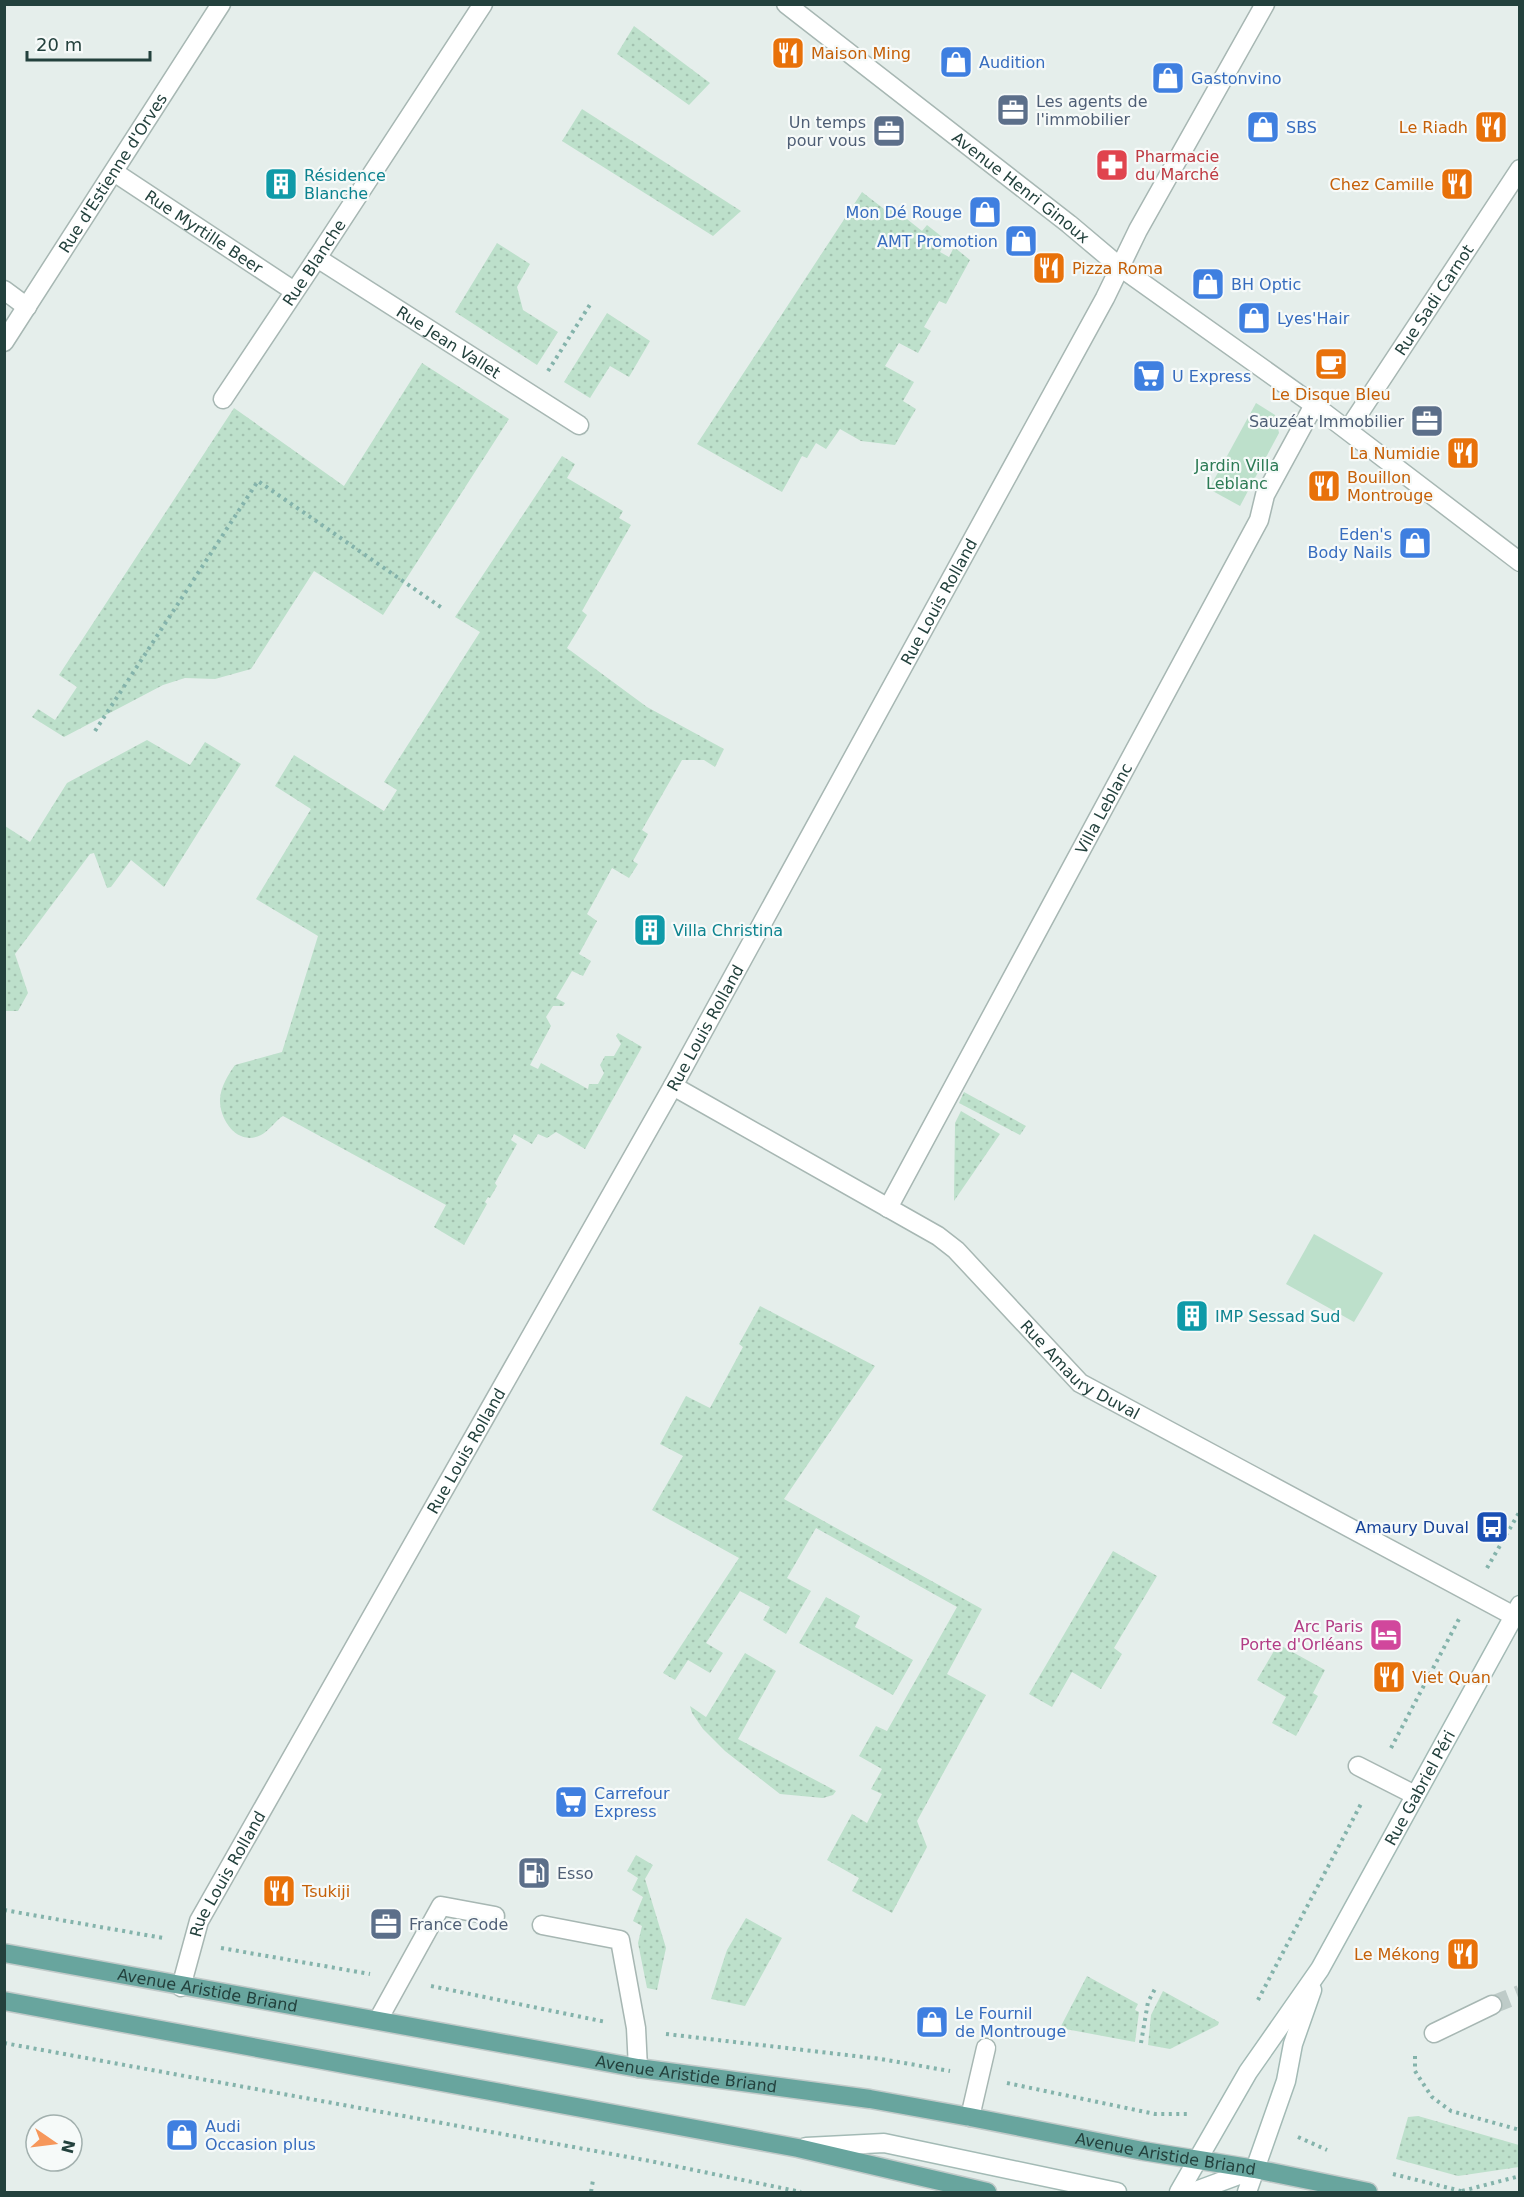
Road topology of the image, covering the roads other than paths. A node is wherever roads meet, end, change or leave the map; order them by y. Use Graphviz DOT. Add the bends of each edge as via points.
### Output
graph roads {
  1 [pos="221,4"];
  2 [pos="483,4"];
  3 [pos="786,4"];
  4 [pos="1265,4"];
  5 [pos="1520,169"];
  6 [pos="114,172"];
  7 [pos="318,258"];
  8 [pos="1120,267"];
  9 [pos="4,290"];
  10 [pos="294,291"];
  11 [pos="27,307"];
  12 [pos="4,342"];
  13 [pos="222,399"];
  14 [pos="1314,405"];
  15 [pos="579,425"];
  16 [pos="1348,430"];
  17 [pos="1520,562"];
  18 [pos="673,1086"];
  19 [pos="888,1208"];
  20 [pos="1517,1610"];
  21 [pos="1358,1766"];
  22 [pos="1415,1795"];
  23 [pos="495,1916"];
  24 [pos="542,1925"];
  25 [pos="4,1953"];
  26 [pos="1320,1969"];
  27 [pos="181,1987"];
  28 [pos="4,2001"];
  29 [pos="1492,2006"];
  30 [pos="378,2020"];
  31 [pos="1434,2033"];
  32 [pos="986,2048"];
  33 [pos="638,2068"];
  34 [pos="970,2117"];
  35 [pos="798,2148"];
  36 [pos="1197,2161"];
  37 [pos="1255,2169"];
  38 [pos="987,2193"];
  39 [pos="1117,2193"];
  40 [pos="1179,2193"];
  41 [pos="1193,2193"];
  42 [pos="1247,2193"];
  43 [pos="1368,2193"];
  1 -- 6 [label="street, Rue d'Estienne d'Orves"];
  2 -- 7 [label="street, Rue Blanche"];
  3 -- 8 [label="street, Avenue Henri Ginoux"];
  4 -- 8 [label="street, Rue Louis Rolland"];
  5 -- 16 [label="street, Rue Sadi Carnot"];
  6 -- 10 [label="street, Rue Myrtille Beer"];
  6 -- 11 [label="street, Rue d'Estienne d'Orves"];
  7 -- 10 [label="street, Rue Blanche"];
  7 -- 15 [label="street, Rue Jean Vallet"];
  8 -- 14 [label="street, Avenue Henri Ginoux"];
  8 -- 18 [label="street, Rue Louis Rolland"];
  9 -- 11 [label="street"];
  10 -- 13 [label="street, Rue Blanche"];
  11 -- 12 [label="street, Rue d'Estienne d'Orves"];
  14 -- 16 [label="street, Avenue Henri Ginoux"];
  14 -- 19 [label="street, Villa Leblanc" via="1265,495 1259,520"];
  16 -- 17 [label="street, Avenue Henri Ginoux"];
  18 -- 19 [label="street, Rue Amaury Duval"];
  18 -- 27 [label="street, Rue Louis Rolland" via="199,1921"];
  19 -- 20 [label="street, Rue Amaury Duval" via="956,1250 1080,1383"];
  20 -- 22 [label="street, Rue Gabriel Péri"];
  21 -- 22 [label="street"];
  22 -- 26 [label="street, Rue Gabriel Péri"];
  23 -- 30 [label="street" via="441,1905"];
  24 -- 33 [label="street" via="620,1940 636,2028"];
  25 -- 27 [label="main road, Avenue Aristide Briand"];
  26 -- 36 [label="street, Rue Gabriel Péri" via="1248,2072"];
  26 -- 37 [label="street, Rue Gabriel Péri"];
  27 -- 30 [label="main road, Avenue Aristide Briand"];
  28 -- 35 [label="main road"];
  29 -- 31 [label="street"];
  30 -- 33 [label="main road, Avenue Aristide Briand"];
  32 -- 34 [label="street"];
  33 -- 34 [label="main road, Avenue Aristide Briand" via="870,2099"];
  34 -- 36 [label="main road, Avenue Aristide Briand"];
  35 -- 38 [label="main road"];
  35 -- 39 [label="street" via="885,2143"];
  36 -- 37 [label="main road, Avenue Aristide Briand"];
  36 -- 40 [label="street, Rue Gabriel Péri"];
  37 -- 41 [label="street"];
  37 -- 42 [label="street, Rue Gabriel Péri"];
  37 -- 43 [label="main road, Avenue Aristide Briand"];
}
